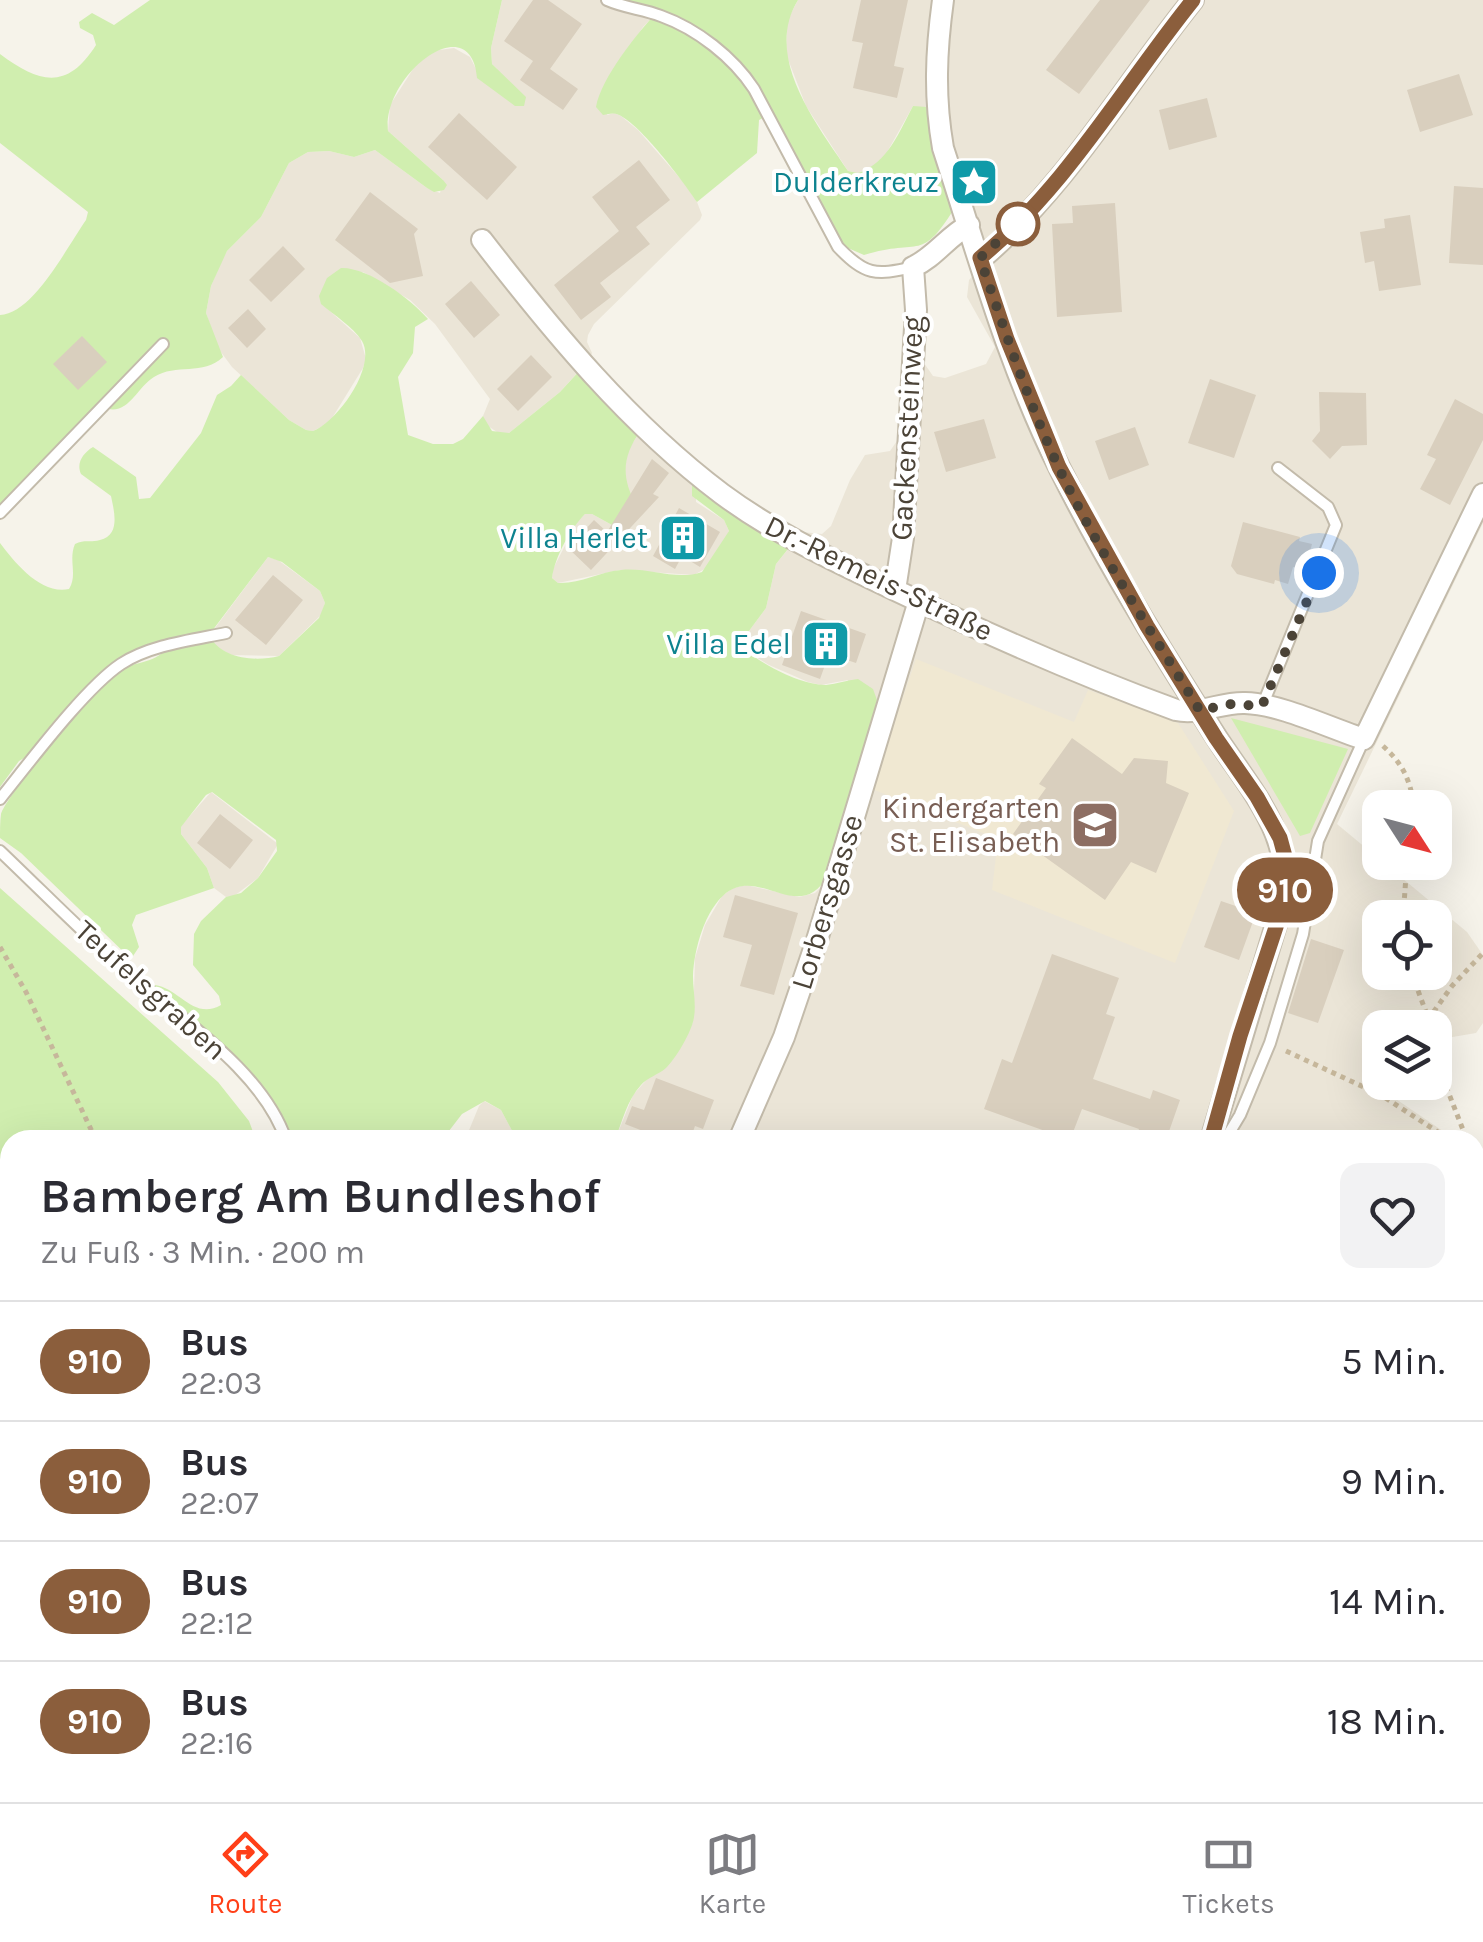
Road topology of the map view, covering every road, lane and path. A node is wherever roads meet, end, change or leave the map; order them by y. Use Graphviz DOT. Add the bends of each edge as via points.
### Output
graph roads {
  1 [pos="608,0"];
  2 [pos="943,0"];
  3 [pos="1193,0"];
  4 [pos="970,225"];
  5 [pos="482,240"];
  6 [pos="980,258"];
  7 [pos="913,267"];
  8 [pos="163,344"];
  9 [pos="1278,468"];
  10 [pos="1483,494"];
  11 [pos="0,514"];
  12 [pos="894,590"];
  13 [pos="919,602"];
  14 [pos="226,632"];
  15 [pos="1262,706"];
  16 [pos="1200,711"];
  17 [pos="1364,739"];
  18 [pos="1412,790"];
  19 [pos="0,799"];
  20 [pos="0,851"];
  21 [pos="0,947"];
  22 [pos="1483,952"];
  23 [pos="1434,1010"];
  24 [pos="1285,1050"];
  25 [pos="1362,1085"];
  26 [pos="1390,1100"];
  27 [pos="1451,1100"];
  28 [pos="91,1130"];
  29 [pos="281,1130"];
  30 [pos="742,1130"];
  31 [pos="1214,1130"];
  32 [pos="1230,1130"];
  33 [pos="1435,1130"];
  34 [pos="1463,1130"];
  1 -- 7 [label="lane, Gackensteinweg" via="681,26 736,65 838,248 854,264 870,273"];
  2 -- 4 [label="street" via="936,107"];
  3 -- 6 [label="street" via="1075,160"];
  4 -- 6 [label="street"];
  4 -- 7 [label="street"];
  5 -- 12 [label="street, Dr.-Remeis-Straße" via="650,434 770,526"];
  6 -- 16 [label="street" via="1059,467"];
  7 -- 12 [label="street, Gackensteinweg" via="915,329"];
  8 -- 11 [label="lane"];
  9 -- 15 [label="lane" via="1328,507 1336,526"];
  10 -- 17 [label="street"];
  12 -- 13 [label="street, Dr.-Remeis-Straße"];
  13 -- 16 [label="street, Dr.-Remeis-Straße" via="1176,710"];
  13 -- 30 [label="street, Lorbersgasse" via="818,940"];
  14 -- 19 [label="lane" via="124,662"];
  15 -- 16 [label="street, Dr.-Remeis-Straße"];
  15 -- 17 [label="street"];
  16 -- 31 [label="street" via="1280,838 1286,877 1268,960"];
  17 -- 18 [label="path" via="1400,762"];
  17 -- 32 [label="lane" via="1318,841 1303,934 1270,1043"];
  20 -- 29 [label="lane, Teufelsgraben" via="245,1075"];
  21 -- 28 [label="path"];
  22 -- 23 [label="path"];
  24 -- 25 [label="path"];
  26 -- 33 [label="path"];
  27 -- 34 [label="path"];
}
